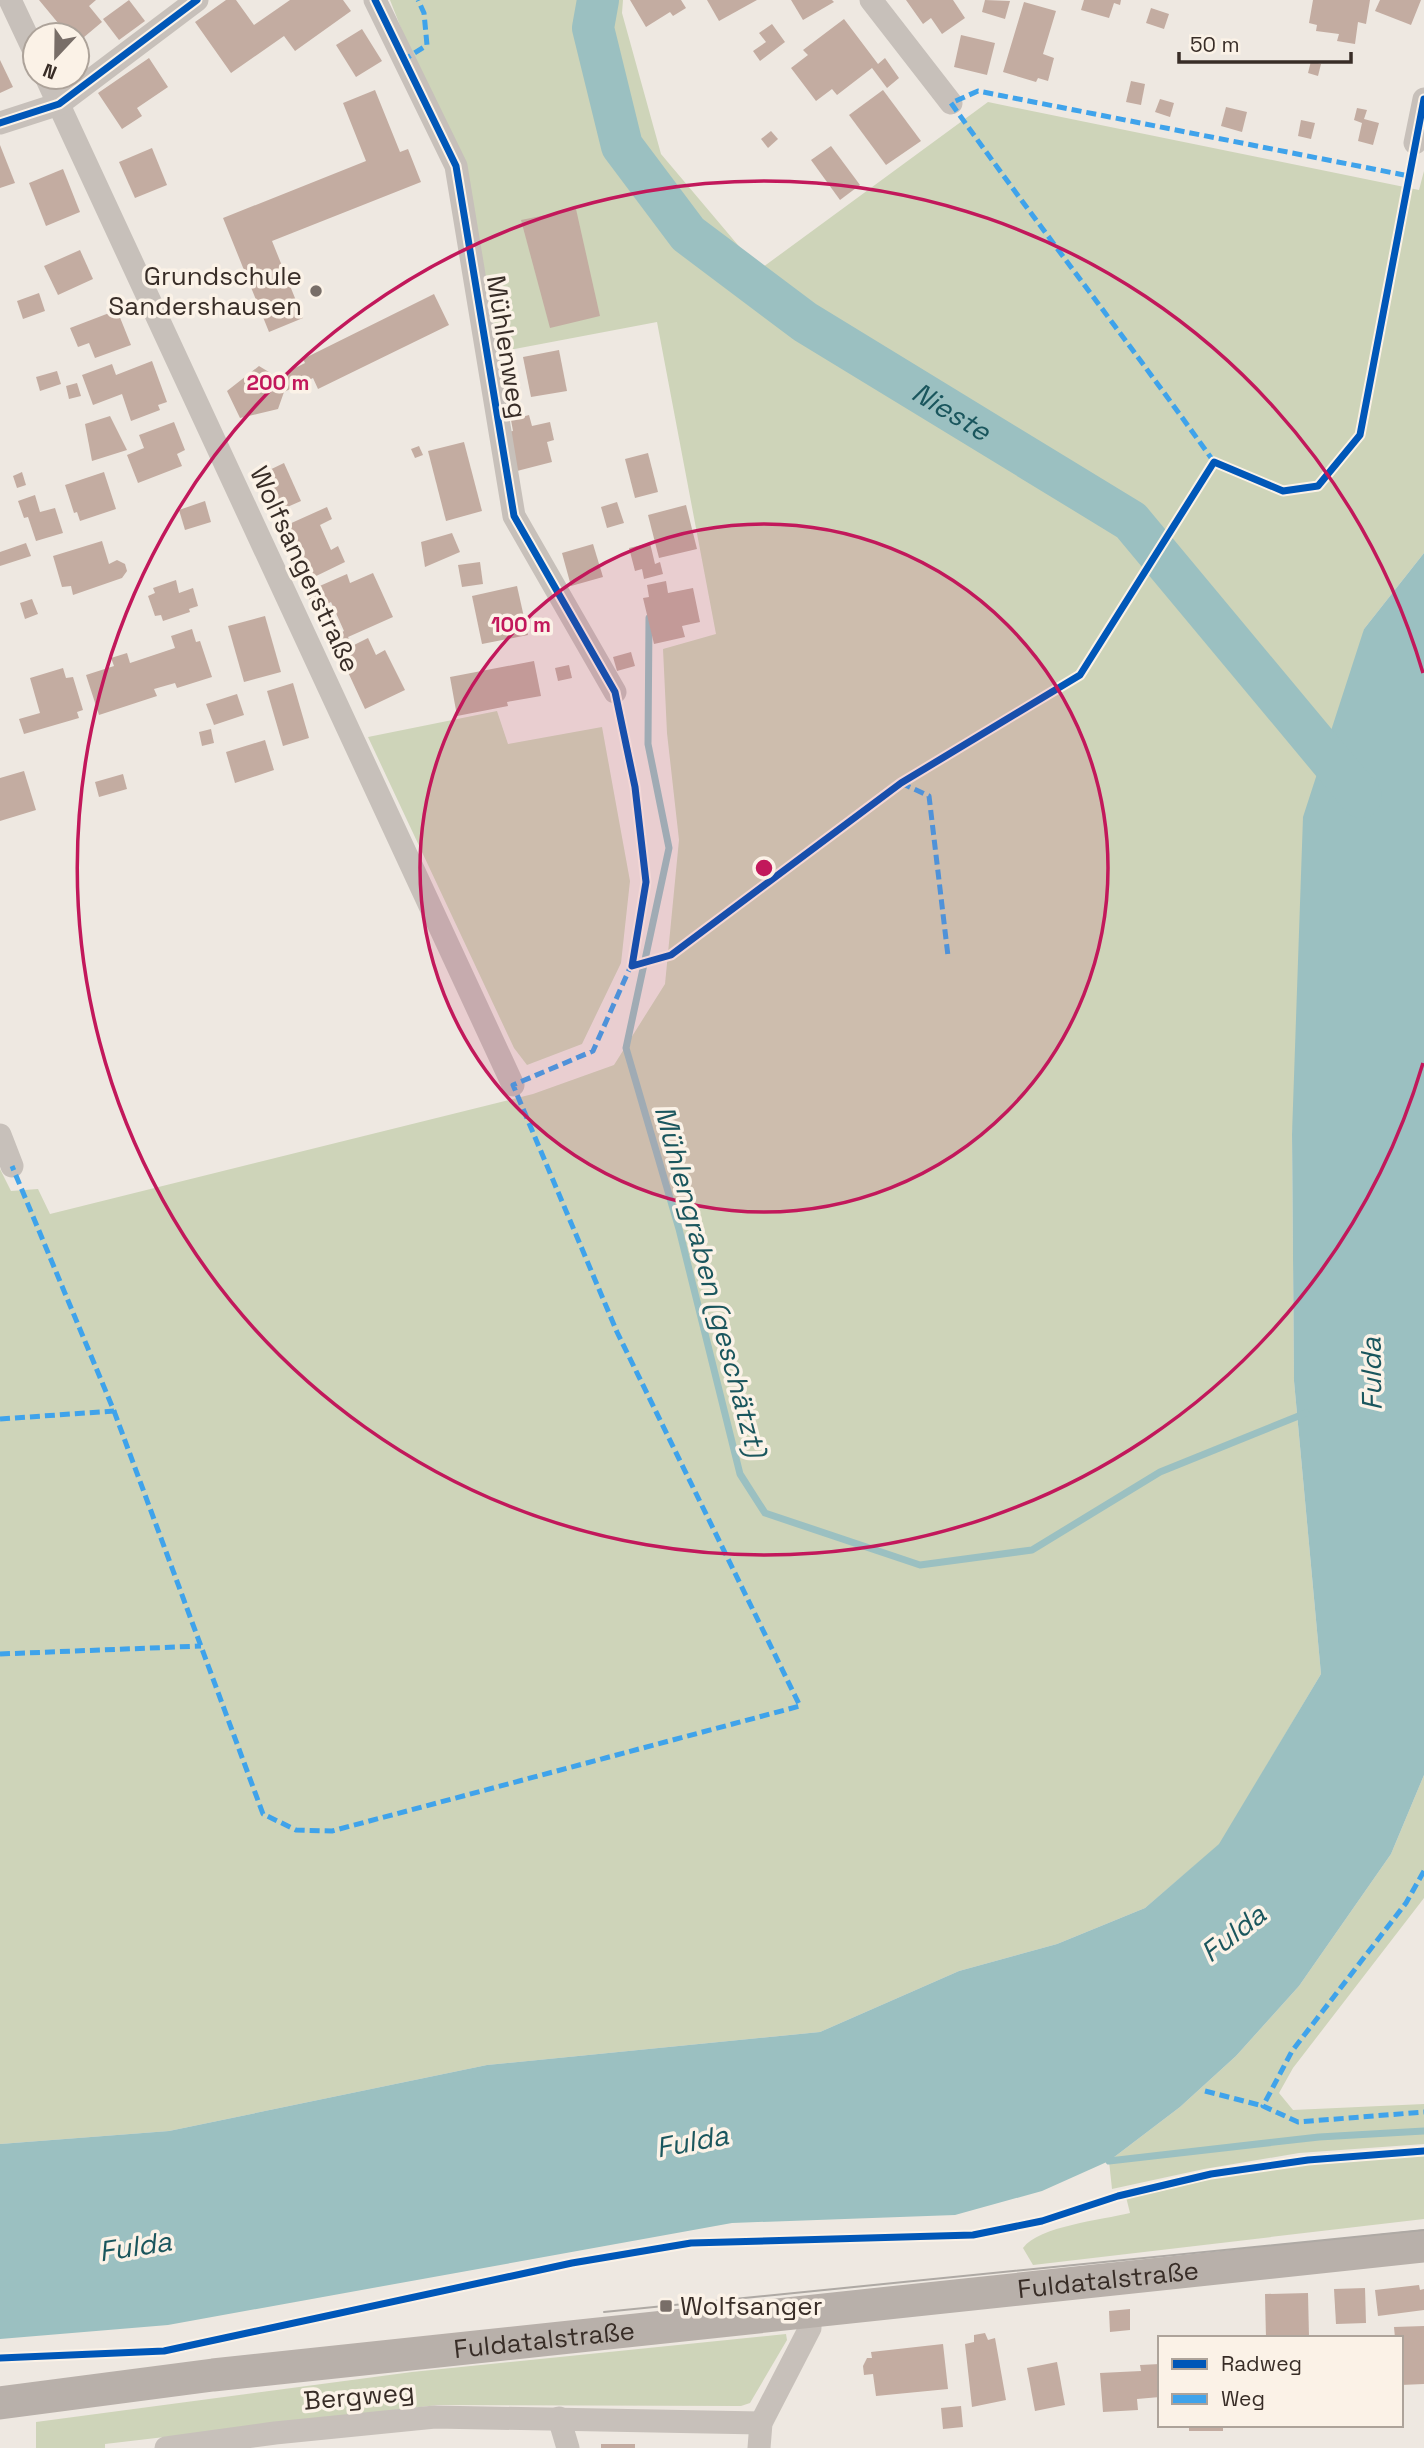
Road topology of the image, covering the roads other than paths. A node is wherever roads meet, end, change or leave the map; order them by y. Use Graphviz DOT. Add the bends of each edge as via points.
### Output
graph roads {
  1 [pos="10,0"];
  2 [pos="197,0"];
  3 [pos="375,0"];
  4 [pos="872,0"];
  5 [pos="21,23"];
  6 [pos="53,91"];
  7 [pos="1424,99"];
  8 [pos="951,103"];
  9 [pos="59,104"];
  10 [pos="0,123"];
  11 [pos="1415,143"];
  12 [pos="615,692"];
  13 [pos="513,1085"];
  14 [pos="0,1135"];
  15 [pos="12,1166"];
  16 [pos="1424,2246"];
  17 [pos="809,2310"];
  18 [pos="0,2403"];
  19 [pos="559,2418"];
  20 [pos="761,2423"];
  21 [pos="166,2448"];
  22 [pos="568,2448"];
  23 [pos="759,2448"];
  1 -- 5 [label="street"];
  2 -- 9 [label="street"];
  3 -- 12 [label="street, Mühlenweg" via="456,166 514,516"];
  4 -- 8 [label="street"];
  6 -- 9 [label="street, Wolfsangerstraße"];
  7 -- 11 [label="street"];
  9 -- 10 [label="street"];
  9 -- 13 [label="street, Wolfsangerstraße"];
  14 -- 15 [label="street"];
  16 -- 17 [label="main road, Fuldatalstraße"];
  17 -- 18 [label="main road, Fuldatalstraße"];
  17 -- 20 [label="street" via="810,2328"];
  19 -- 20 [label="street, Bergweg"];
  19 -- 21 [label="street, Bergweg" via="435,2417"];
  19 -- 22 [label="street"];
  20 -- 23 [label="street"];
}
